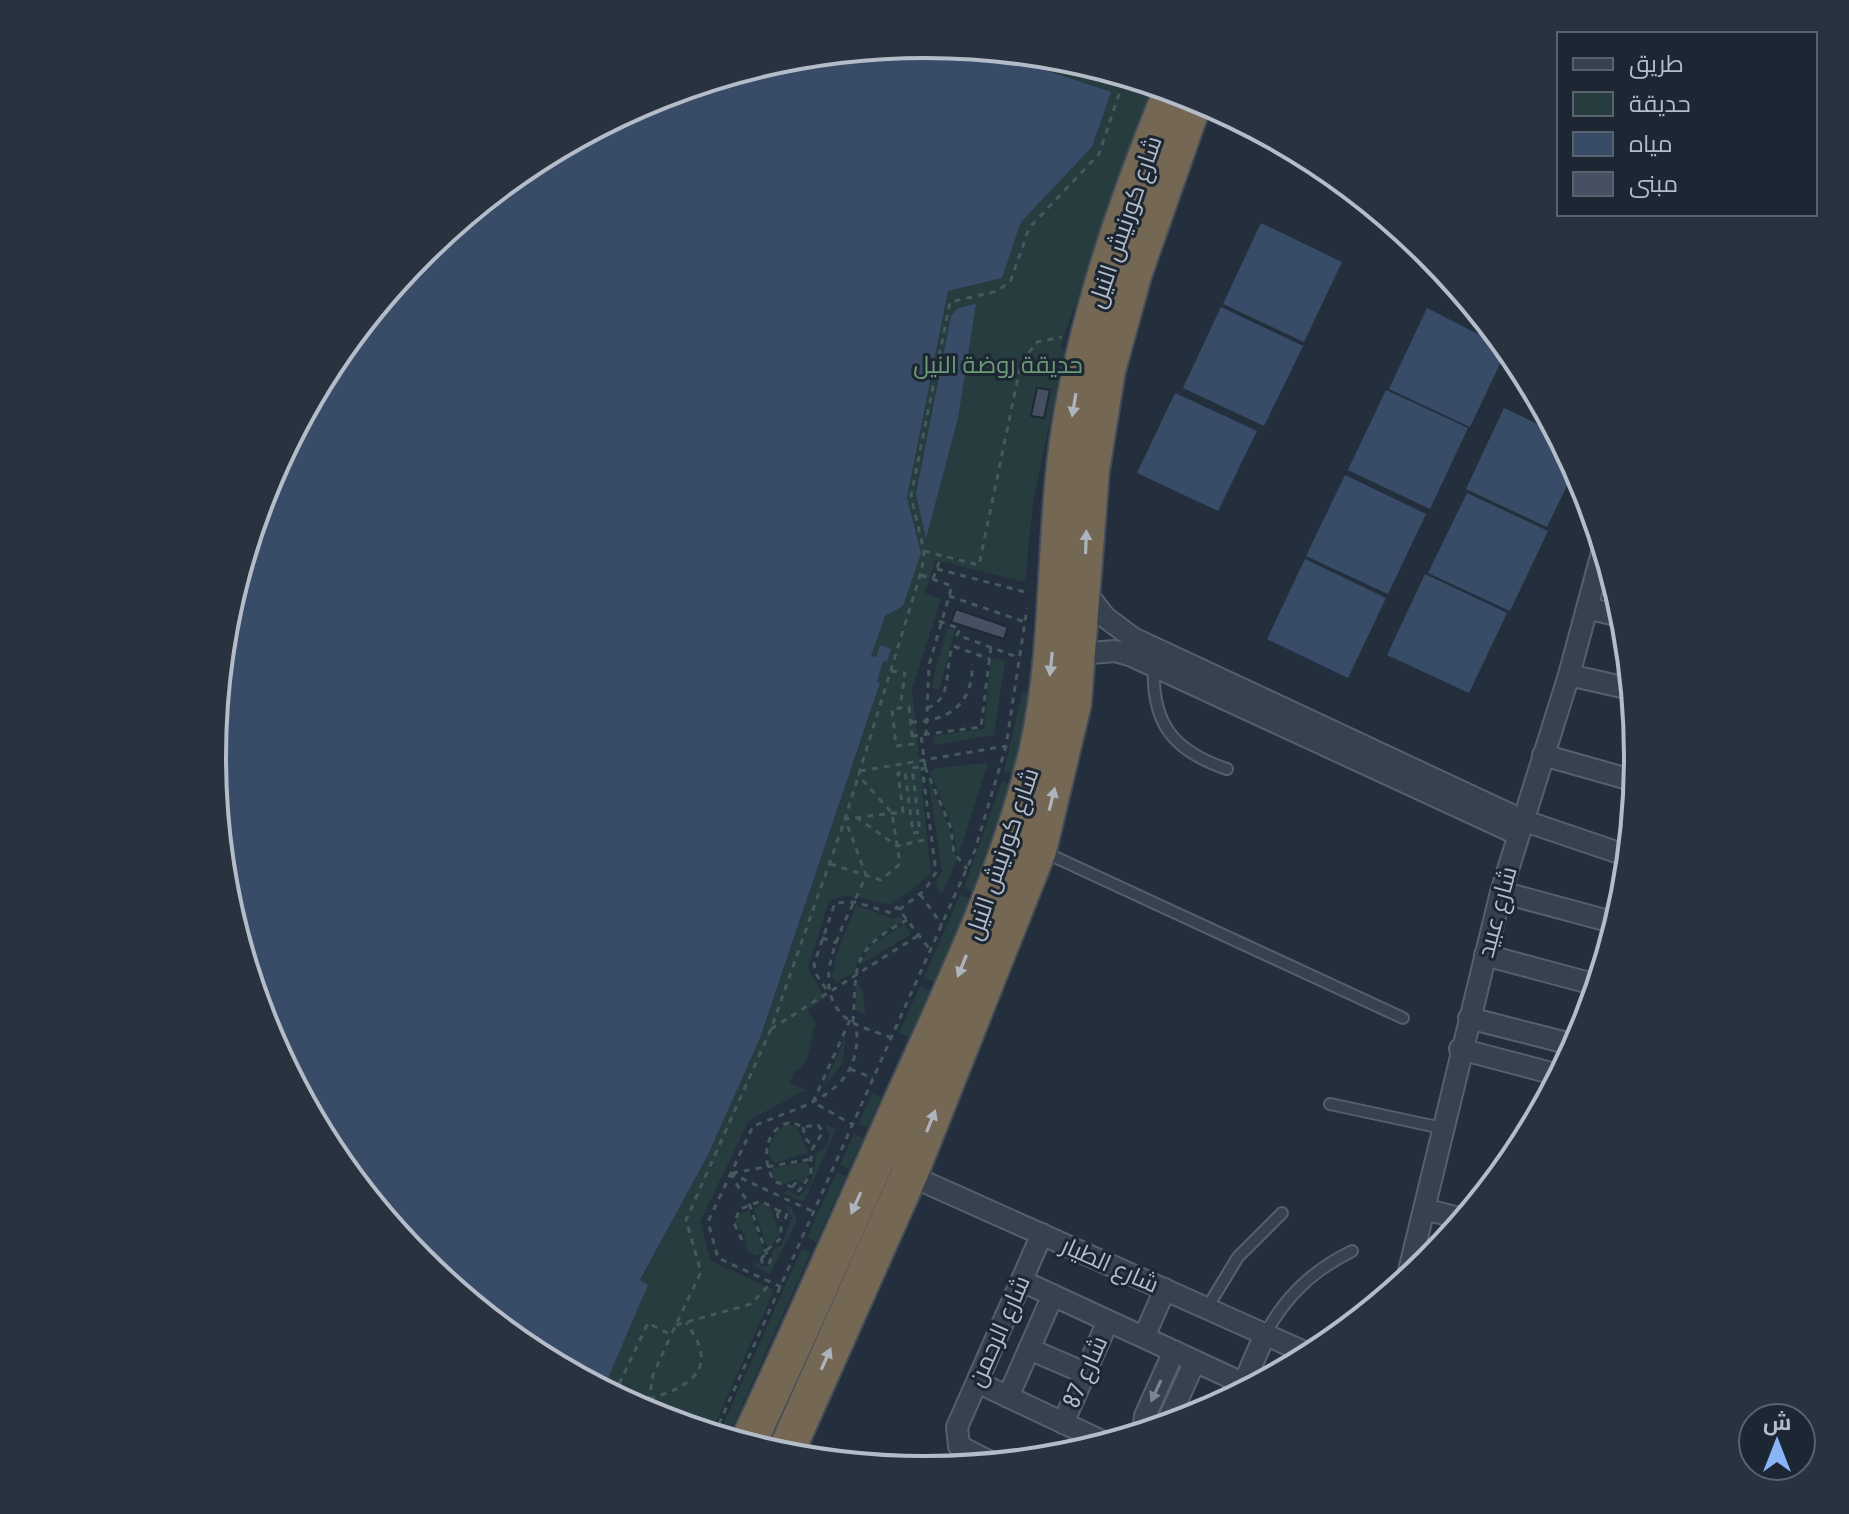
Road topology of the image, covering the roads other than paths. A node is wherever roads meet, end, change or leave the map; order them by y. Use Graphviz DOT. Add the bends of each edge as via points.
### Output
graph roads {
  1 [pos="1168,102"];
  2 [pos="1191,110"];
  3 [pos="1598,569"];
  4 [pos="1084,590"];
  5 [pos="1587,608"];
  6 [pos="1608,613"];
  7 [pos="1079,654"];
  8 [pos="1154,665"];
  9 [pos="1569,675"];
  10 [pos="1620,686"];
  11 [pos="1543,755"];
  12 [pos="1227,769"];
  13 [pos="1623,778"];
  14 [pos="1519,827"];
  15 [pos="1038,850"];
  16 [pos="1617,853"];
  17 [pos="1501,892"];
  18 [pos="1604,920"];
  19 [pos="1485,955"];
  20 [pos="1586,982"];
  21 [pos="1403,1018"];
  22 [pos="1469,1018"];
  23 [pos="1562,1042"];
  24 [pos="1460,1049"];
  25 [pos="1548,1072"];
  26 [pos="1330,1104"];
  27 [pos="1442,1128"];
  28 [pos="909,1175"];
  29 [pos="1424,1209"];
  30 [pos="1282,1213"];
  31 [pos="1452,1216"];
  32 [pos="1042,1234"];
  33 [pos="1352,1251"];
  34 [pos="1412,1257"];
  35 [pos="1022,1281"];
  36 [pos="1165,1289"];
  37 [pos="1053,1295"];
  38 [pos="1207,1308"];
  39 [pos="1108,1321"];
  40 [pos="1265,1334"];
  41 [pos="1144,1337"];
  42 [pos="1296,1348"];
  43 [pos="1029,1349"];
  44 [pos="1174,1351"];
  45 [pos="1195,1361"];
  46 [pos="1085,1373"];
  47 [pos="1252,1374"];
  48 [pos="1239,1381"];
  49 [pos="977,1382"];
  50 [pos="772,1391"];
  51 [pos="1008,1397"];
  52 [pos="804,1408"];
  53 [pos="1173,1410"];
  54 [pos="1144,1420"];
  55 [pos="1063,1423"];
  56 [pos="752,1434"];
  57 [pos="1090,1436"];
  58 [pos="789,1443"];
  59 [pos="975,1454"];
  1 -- 50 [label="highway, شارع كورنيش النيل, one-way" via="1134,187 1076,390 1060,516 1048,692 1025,800 957,978"];
  4 -- 2 [label="highway, شارع كورنيش النيل, one-way" via="1091,470 1107,370 1134,272"];
  3 -- 5 [label="street, شارع عبيد"];
  4 -- 7 [label="highway, شارع كورنيش النيل"];
  4 -- 14 [label="street" via="1105,617 1133,638"];
  5 -- 6 [label="street"];
  5 -- 9 [label="street, شارع عبيد"];
  7 -- 8 [label="street" via="1115,651"];
  15 -- 7 [label="highway, شارع كورنيش النيل, one-way" via="1063,753"];
  8 -- 12 [label="lane" via="1153,694 1161,721 1189,752"];
  8 -- 14 [label="street"];
  9 -- 10 [label="street"];
  9 -- 11 [label="street, شارع عبيد"];
  11 -- 13 [label="street"];
  11 -- 14 [label="street, شارع عبيد"];
  14 -- 16 [label="street"];
  14 -- 17 [label="street, شارع عبيد"];
  15 -- 21 [label="lane"];
  28 -- 15 [label="highway, شارع كورنيش النيل, one-way"];
  17 -- 18 [label="street"];
  17 -- 19 [label="street, شارع عبيد"];
  19 -- 20 [label="street"];
  19 -- 22 [label="street, شارع عبيد"];
  22 -- 23 [label="street"];
  22 -- 24 [label="street, شارع عبيد"];
  24 -- 25 [label="street"];
  24 -- 27 [label="street, شارع عبيد"];
  26 -- 27 [label="lane"];
  27 -- 29 [label="street, شارع عبيد"];
  28 -- 32 [label="street, شارع الطيار"];
  52 -- 28 [label="highway, شارع كورنيش النيل, one-way"];
  29 -- 31 [label="street"];
  29 -- 34 [label="street, شارع عبيد"];
  30 -- 38 [label="lane" via="1238,1257"];
  32 -- 35 [label="street, شارع الرحمن"];
  32 -- 36 [label="street, شارع الطيار"];
  33 -- 40 [label="lane" via="1300,1284"];
  35 -- 37 [label="street"];
  35 -- 49 [label="street, شارع الرحمن"];
  36 -- 38 [label="street, شارع الطيار"];
  36 -- 41 [label="street"];
  37 -- 39 [label="street"];
  37 -- 43 [label="street"];
  38 -- 40 [label="street, شارع الطيار"];
  39 -- 41 [label="street"];
  39 -- 46 [label="street, شارع 87"];
  40 -- 42 [label="street, شارع الطيار"];
  40 -- 47 [label="street"];
  41 -- 44 [label="street"];
  43 -- 46 [label="street"];
  43 -- 51 [label="street"];
  44 -- 45 [label="street"];
  44 -- 54 [label="street, one-way"];
  45 -- 48 [label="street"];
  45 -- 53 [label="street"];
  46 -- 55 [label="street, شارع 87"];
  49 -- 51 [label="street"];
  49 -- 59 [label="street, شارع الرحمن" via="957,1427 959,1446"];
  50 -- 52 [label="highway" via="772,1400 786,1413"];
  50 -- 56 [label="highway, شارع كورنيش النيل"];
  51 -- 55 [label="street"];
  52 -- 58 [label="highway, شارع كورنيش النيل"];
  55 -- 57 [label="street"];
}
